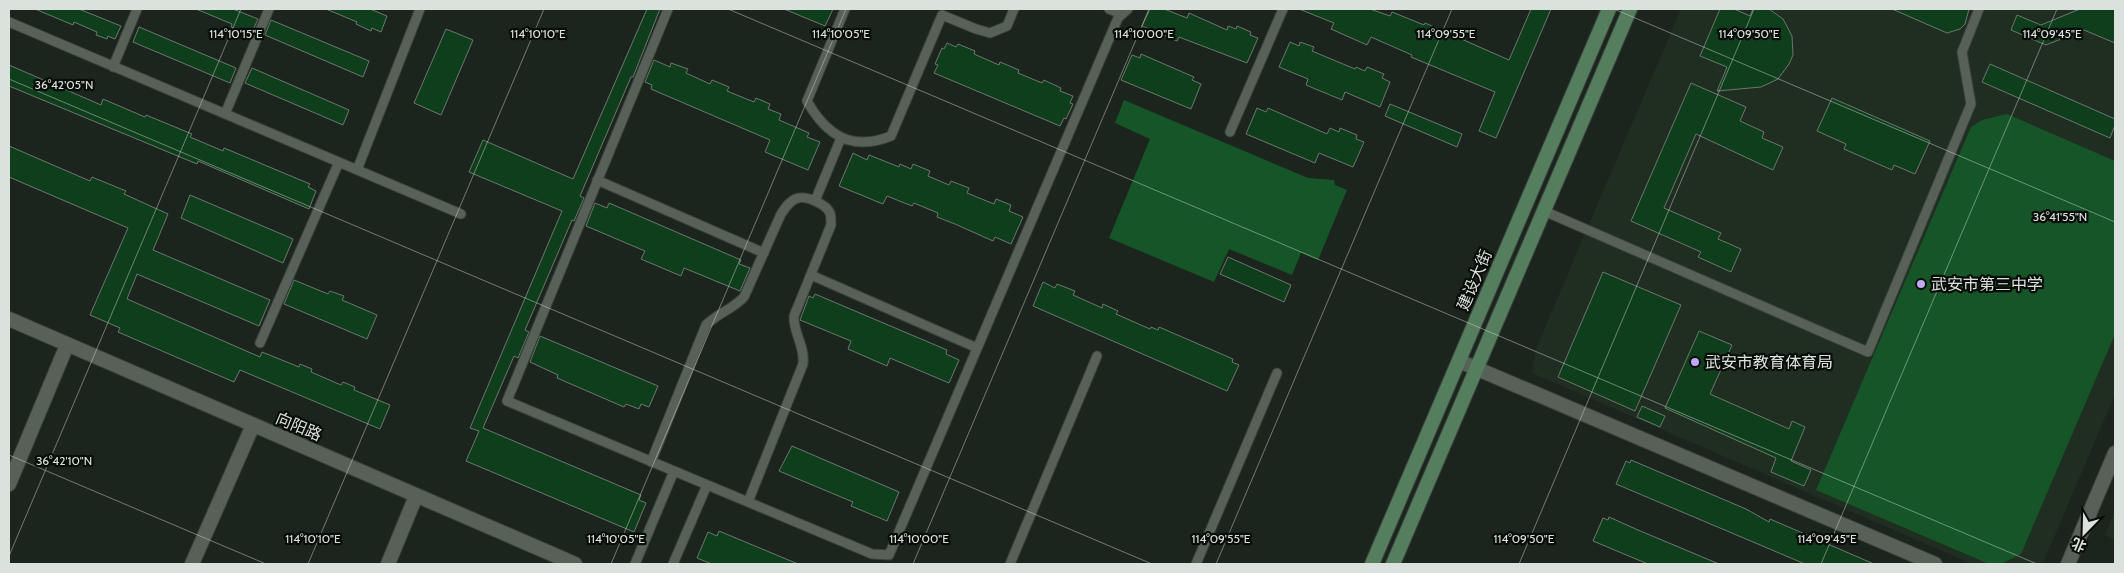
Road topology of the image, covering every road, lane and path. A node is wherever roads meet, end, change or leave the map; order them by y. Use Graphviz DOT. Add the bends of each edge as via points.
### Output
graph roads {
  1 [pos="137,9"];
  2 [pos="269,9"];
  3 [pos="420,9"];
  4 [pos="668,9"];
  5 [pos="845,9"];
  6 [pos="1014,9"];
  7 [pos="1109,9"];
  8 [pos="1283,9"];
  9 [pos="1609,9"];
  10 [pos="1630,9"];
  11 [pos="1980,9"];
  12 [pos="1125,12"];
  13 [pos="9,22"];
  14 [pos="114,66"];
  15 [pos="225,114"];
  16 [pos="1230,132"];
  17 [pos="841,138"];
  18 [pos="339,162"];
  19 [pos="357,170"];
  20 [pos="597,180"];
  21 [pos="815,201"];
  22 [pos="1544,211"];
  23 [pos="461,214"];
  24 [pos="764,253"];
  25 [pos="811,275"];
  26 [pos="9,319"];
  27 [pos="260,343"];
  28 [pos="67,345"];
  29 [pos="977,348"];
  30 [pos="1097,356"];
  31 [pos="1459,360"];
  32 [pos="1477,368"];
  33 [pos="1277,373"];
  34 [pos="253,425"];
  35 [pos="2115,454"];
  36 [pos="651,462"];
  37 [pos="674,471"];
  38 [pos="9,484"];
  39 [pos="707,485"];
  40 [pos="416,496"];
  41 [pos="748,502"];
  42 [pos="192,564"];
  43 [pos="388,564"];
  44 [pos="574,564"];
  45 [pos="635,564"];
  46 [pos="673,564"];
  47 [pos="1010,564"];
  48 [pos="1196,564"];
  49 [pos="1372,564"];
  50 [pos="1393,564"];
  51 [pos="1935,564"];
  52 [pos="2068,564"];
  1 -- 14 [label="lane"];
  2 -- 15 [label="lane"];
  3 -- 19 [label="lane"];
  4 -- 20 [label="lane"];
  5 -- 17 [label="lane" via="806,101 823,124"];
  6 -- 17 [label="lane" via="1007,26 990,33 942,15 891,136 864,143"];
  7 -- 12 [label="lane"];
  8 -- 16 [label="lane"];
  9 -- 31 [label="main road, 建设大街"];
  10 -- 22 [label="main road"];
  11 -- 22 [label="lane" via="1962,52 1971,104 1868,352"];
  12 -- 29 [label="lane" via="1118,18"];
  13 -- 14 [label="lane"];
  14 -- 15 [label="lane"];
  15 -- 18 [label="lane"];
  17 -- 21 [label="lane"];
  18 -- 19 [label="lane"];
  18 -- 27 [label="lane"];
  19 -- 23 [label="lane"];
  20 -- 24 [label="lane"];
  20 -- 36 [label="lane" via="507,401"];
  21 -- 24 [label="lane" via="799,198 790,202 781,214"];
  21 -- 25 [label="lane" via="827,208 831,224"];
  22 -- 32 [label="main road"];
  24 -- 36 [label="lane" via="744,297 715,315 706,325"];
  25 -- 29 [label="lane"];
  25 -- 41 [label="lane" via="794,316 804,353 802,364"];
  26 -- 28 [label="street, 向阳路"];
  28 -- 34 [label="street, 向阳路"];
  28 -- 38 [label="street"];
  29 -- 41 [label="lane" via="889,555 872,554"];
  30 -- 47 [label="lane"];
  31 -- 32 [label="street"];
  31 -- 49 [label="main road, 建设大街"];
  32 -- 50 [label="main road"];
  32 -- 51 [label="street"];
  33 -- 48 [label="lane"];
  34 -- 40 [label="street, 向阳路"];
  34 -- 42 [label="street"];
  35 -- 52 [label="street"];
  36 -- 37 [label="lane"];
  37 -- 39 [label="lane"];
  37 -- 45 [label="lane"];
  39 -- 41 [label="lane"];
  39 -- 46 [label="lane"];
  40 -- 43 [label="street"];
  40 -- 44 [label="street, 向阳路"];
}
